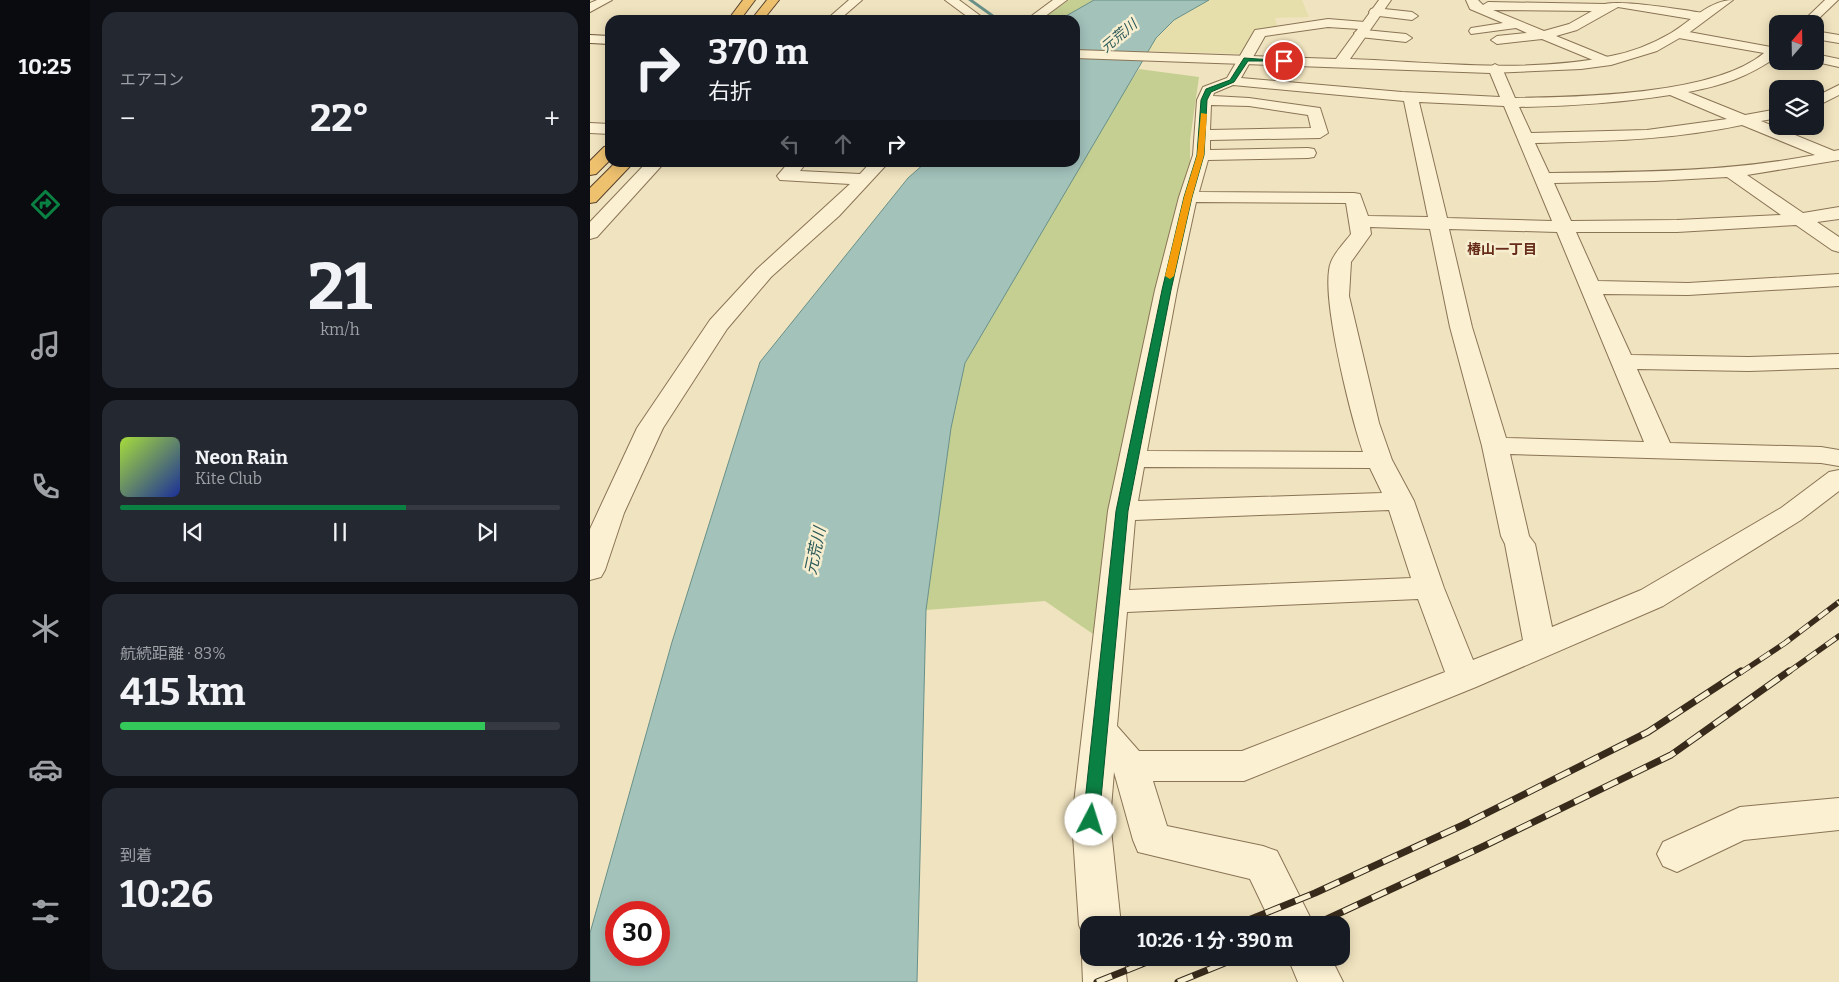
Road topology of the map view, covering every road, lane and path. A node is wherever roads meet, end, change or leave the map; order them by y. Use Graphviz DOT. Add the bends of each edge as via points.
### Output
graph roads {
  1 [pos="606,0"];
  2 [pos="749,0"];
  3 [pos="772,0"];
  4 [pos="856,0"];
  5 [pos="951,0"];
  6 [pos="1061,0"];
  7 [pos="1385,0"];
  8 [pos="1727,0"];
  9 [pos="1832,0"];
  10 [pos="1473,3"];
  11 [pos="1615,4"];
  12 [pos="590,8"];
  13 [pos="1375,12"];
  14 [pos="1818,14"];
  15 [pos="738,15"];
  16 [pos="761,15"];
  17 [pos="838,15"];
  18 [pos="973,15"];
  19 [pos="1039,15"];
  20 [pos="1412,16"];
  21 [pos="1832,16"];
  22 [pos="1703,17"];
  23 [pos="1517,24"];
  24 [pos="1362,30"];
  25 [pos="1475,31"];
  26 [pos="1678,34"];
  27 [pos="1543,35"];
  28 [pos="1824,36"];
  29 [pos="1406,38"];
  30 [pos="590,39"];
  31 [pos="1839,39"];
  32 [pos="605,40"];
  33 [pos="1497,40"];
  34 [pos="1769,49"];
  35 [pos="1080,54"];
  36 [pos="1769,56"];
  37 [pos="1246,60"];
  38 [pos="1824,60"];
  39 [pos="1605,61"];
  40 [pos="1340,63"];
  41 [pos="1839,63"];
  42 [pos="1495,68"];
  43 [pos="1232,81"];
  44 [pos="1673,90"];
  45 [pos="1839,90"];
  46 [pos="1411,98"];
  47 [pos="1824,98"];
  48 [pos="1204,100"];
  49 [pos="1510,101"];
  50 [pos="1769,115"];
  51 [pos="1745,120"];
  52 [pos="590,128"];
  53 [pos="605,129"];
  54 [pos="1202,135"];
  55 [pos="1526,138"];
  56 [pos="1308,153"];
  57 [pos="1201,155"];
  58 [pos="1835,155"];
  59 [pos="605,156"];
  60 [pos="621,167"];
  61 [pos="652,167"];
  62 [pos="794,167"];
  63 [pos="876,167"];
  64 [pos="590,170"];
  65 [pos="1733,173"];
  66 [pos="1543,178"];
  67 [pos="865,179"];
  68 [pos="1188,197"];
  69 [pos="590,198"];
  70 [pos="1839,213"];
  71 [pos="1801,220"];
  72 [pos="1360,221"];
  73 [pos="1438,223"];
  74 [pos="1564,227"];
  75 [pos="590,233"];
  76 [pos="1839,246"];
  77 [pos="1839,280"];
  78 [pos="1590,288"];
  79 [pos="1839,361"];
  80 [pos="1622,362"];
  81 [pos="1495,446"];
  82 [pos="1661,451"];
  83 [pos="1839,458"];
  84 [pos="1131,459"];
  85 [pos="1379,460"];
  86 [pos="1839,478"];
  87 [pos="1400,501"];
  88 [pos="1122,511"];
  89 [pos="600,512"];
  90 [pos="590,570"];
  91 [pos="1429,588"];
  92 [pos="1113,602"];
  93 [pos="1540,646"];
  94 [pos="1464,678"];
  95 [pos="1099,730"];
  96 [pos="1130,766"];
  97 [pos="1839,814"];
  98 [pos="1677,854"];
  99 [pos="1099,916"];
  100 [pos="1289,916"];
  101 [pos="1103,966"];
  102 [pos="1313,966"];
  103 [pos="1105,982"];
  104 [pos="1320,982"];
  1 -- 12 [label="street"];
  2 -- 15 [label="highway"];
  3 -- 16 [label="highway"];
  4 -- 17 [label="street"];
  5 -- 18 [label="street"];
  6 -- 19 [label="street"];
  7 -- 13 [label="street"];
  8 -- 22 [label="street"];
  9 -- 14 [label="street"];
  10 -- 11 [label="street"];
  10 -- 23 [label="street"];
  11 -- 22 [label="street"];
  11 -- 27 [label="street" via="1573,27"];
  13 -- 20 [label="street"];
  13 -- 24 [label="street"];
  14 -- 21 [label="street"];
  22 -- 26 [label="street"];
  23 -- 25 [label="street"];
  23 -- 27 [label="street"];
  24 -- 29 [label="street"];
  24 -- 37 [label="street" via="1328,23 1260,33"];
  24 -- 40 [label="street"];
  26 -- 34 [label="street"];
  26 -- 39 [label="street" via="1640,53"];
  27 -- 33 [label="street"];
  27 -- 39 [label="street"];
  28 -- 31 [label="street"];
  30 -- 32 [label="street"];
  35 -- 37 [label="street"];
  36 -- 44 [label="street" via="1759,64 1714,82"];
  37 -- 40 [label="street"];
  37 -- 43 [label="street"];
  38 -- 41 [label="street"];
  39 -- 42 [label="street"];
  40 -- 42 [label="street"];
  42 -- 49 [label="street"];
  43 -- 46 [label="street"];
  43 -- 48 [label="street" via="1208,90"];
  44 -- 49 [label="street" via="1596,100"];
  44 -- 51 [label="street"];
  45 -- 47 [label="street"];
  46 -- 49 [label="street"];
  46 -- 73 [label="street"];
  48 -- 54 [label="street"];
  48 -- 54 [label="street" via="1315,111 1320,133"];
  49 -- 55 [label="street"];
  50 -- 51 [label="street"];
  51 -- 55 [label="street" via="1647,135"];
  51 -- 58 [label="street"];
  52 -- 53 [label="street"];
  54 -- 57 [label="street"];
  55 -- 66 [label="street"];
  56 -- 57 [label="street"];
  57 -- 68 [label="street"];
  58 -- 65 [label="street"];
  59 -- 64 [label="highway"];
  60 -- 69 [label="highway"];
  61 -- 75 [label="street"];
  62 -- 67 [label="street" via="786,176"];
  63 -- 67 [label="street"];
  65 -- 66 [label="street"];
  65 -- 71 [label="street"];
  66 -- 74 [label="street"];
  67 -- 89 [label="street" via="764,273 718,325 650,428"];
  68 -- 72 [label="street" via="1354,198"];
  68 -- 84 [label="street"];
  70 -- 71 [label="street"];
  71 -- 74 [label="street"];
  71 -- 76 [label="street"];
  72 -- 73 [label="street"];
  72 -- 85 [label="street" via="1361,234 1341,262 1338,296 1366,423"];
  73 -- 74 [label="street"];
  73 -- 81 [label="street" via="1461,328"];
  74 -- 78 [label="street"];
  77 -- 78 [label="street" via="1688,289"];
  78 -- 80 [label="street"];
  79 -- 80 [label="street" via="1749,364"];
  80 -- 82 [label="street"];
  81 -- 82 [label="street"];
  81 -- 93 [label="street" via="1515,536 1520,544"];
  82 -- 83 [label="street" via="1822,454"];
  84 -- 85 [label="street"];
  84 -- 88 [label="street"];
  85 -- 87 [label="street"];
  86 -- 93 [label="street" via="1790,514 1652,598"];
  87 -- 88 [label="street"];
  87 -- 91 [label="street"];
  88 -- 92 [label="street"];
  89 -- 90 [label="street"];
  91 -- 92 [label="street"];
  91 -- 94 [label="street"];
  92 -- 95 [label="street"];
  93 -- 94 [label="street"];
  94 -- 96 [label="street" via="1244,766"];
  95 -- 96 [label="street"];
  95 -- 99 [label="street" via="1091,820"];
  96 -- 100 [label="street" via="1152,840 1263,864"];
  97 -- 98 [label="street" via="1740,824"];
  101 -- 103 [label="street"];
  102 -- 104 [label="street"];
}
